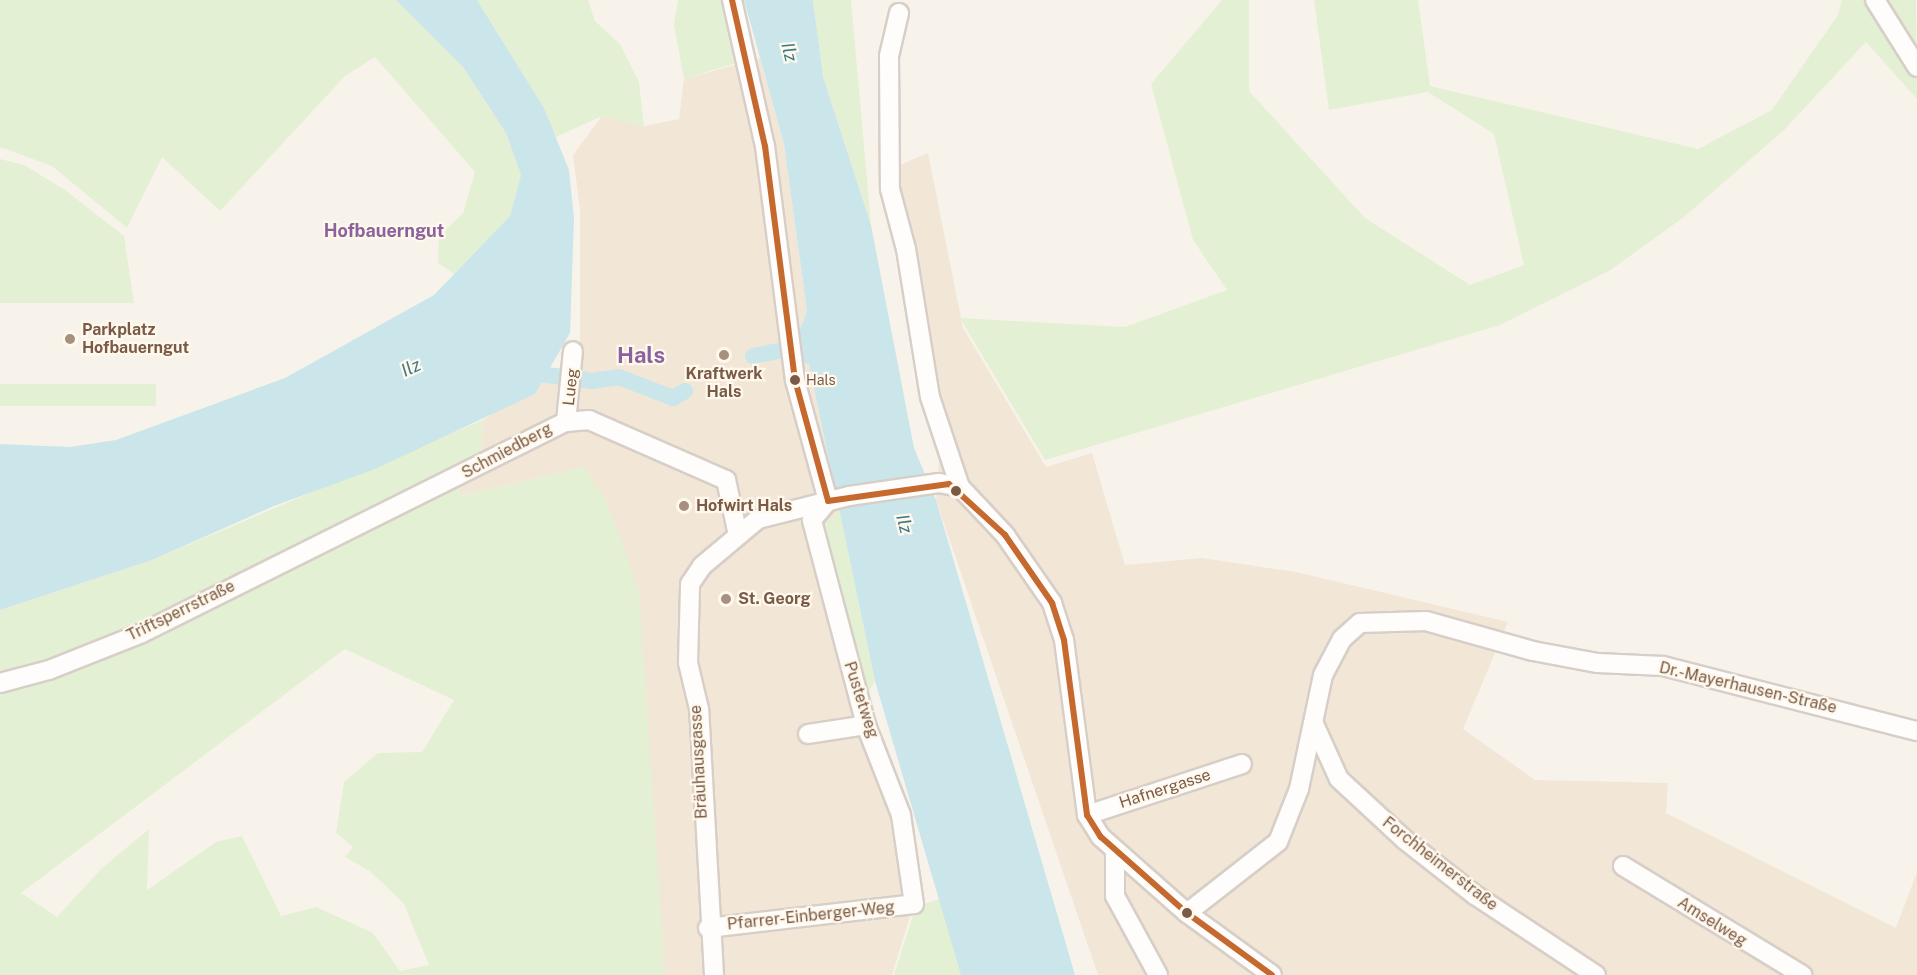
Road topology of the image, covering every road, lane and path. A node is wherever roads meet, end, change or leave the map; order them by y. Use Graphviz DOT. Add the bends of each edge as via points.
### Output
graph roads {
  1 [pos="732,0"];
  2 [pos="1875,0"];
  3 [pos="899,13"];
  4 [pos="1917,67"];
  5 [pos="573,360"];
  6 [pos="566,422"];
  7 [pos="960,488"];
  8 [pos="828,501"];
  9 [pos="357,525"];
  10 [pos="738,534"];
  11 [pos="0,683"];
  12 [pos="1314,724"];
  13 [pos="867,725"];
  14 [pos="1917,731"];
  15 [pos="808,734"];
  16 [pos="1242,764"];
  17 [pos="1087,815"];
  18 [pos="1115,855"];
  19 [pos="1623,866"];
  20 [pos="914,904"];
  21 [pos="1186,913"];
  22 [pos="708,928"];
  23 [pos="714,975"];
  24 [pos="1158,975"];
  25 [pos="1272,975"];
  26 [pos="1596,975"];
  27 [pos="1802,975"];
  1 -- 8 [label="street" via="765,146 792,363"];
  2 -- 4 [label="street"];
  3 -- 7 [label="street" via="889,56 890,189 906,249 930,397"];
  5 -- 6 [label="street, Lueg"];
  6 -- 9 [label="street, Schmiedberg"];
  6 -- 10 [label="street, Schmiedberg" via="589,420 726,480"];
  7 -- 8 [label="street, Bräuhausgasse" via="939,483"];
  7 -- 17 [label="street" via="1005,535 1052,603 1064,640"];
  8 -- 10 [label="street, Bräuhausgasse" via="758,519"];
  8 -- 13 [label="street, Pustetweg" via="812,520"];
  9 -- 11 [label="street, Triftsperrstraße" via="142,633 50,670"];
  10 -- 22 [label="street, Bräuhausgasse" via="690,584 688,663 699,709"];
  12 -- 14 [label="street, Dr.-Mayerhausen-Straße" via="1323,675 1342,639 1360,623 1426,621 1533,651 1598,663 1662,666"];
  12 -- 21 [label="street, Dr.-Mayerhausen-Straße" via="1299,789 1278,842"];
  12 -- 26 [label="street, Forchheimerstraße" via="1339,779 1405,840 1475,895"];
  13 -- 15 [label="street"];
  13 -- 20 [label="street, Pustetweg" via="901,815"];
  16 -- 17 [label="street, Hafnergasse"];
  17 -- 18 [label="street"];
  18 -- 21 [label="street"];
  18 -- 24 [label="street" via="1115,896"];
  19 -- 27 [label="street, Amselweg"];
  20 -- 22 [label="street, Pfarrer-Einberger-Weg"];
  21 -- 25 [label="street"];
  22 -- 23 [label="street, Bräuhausgasse"];
}
